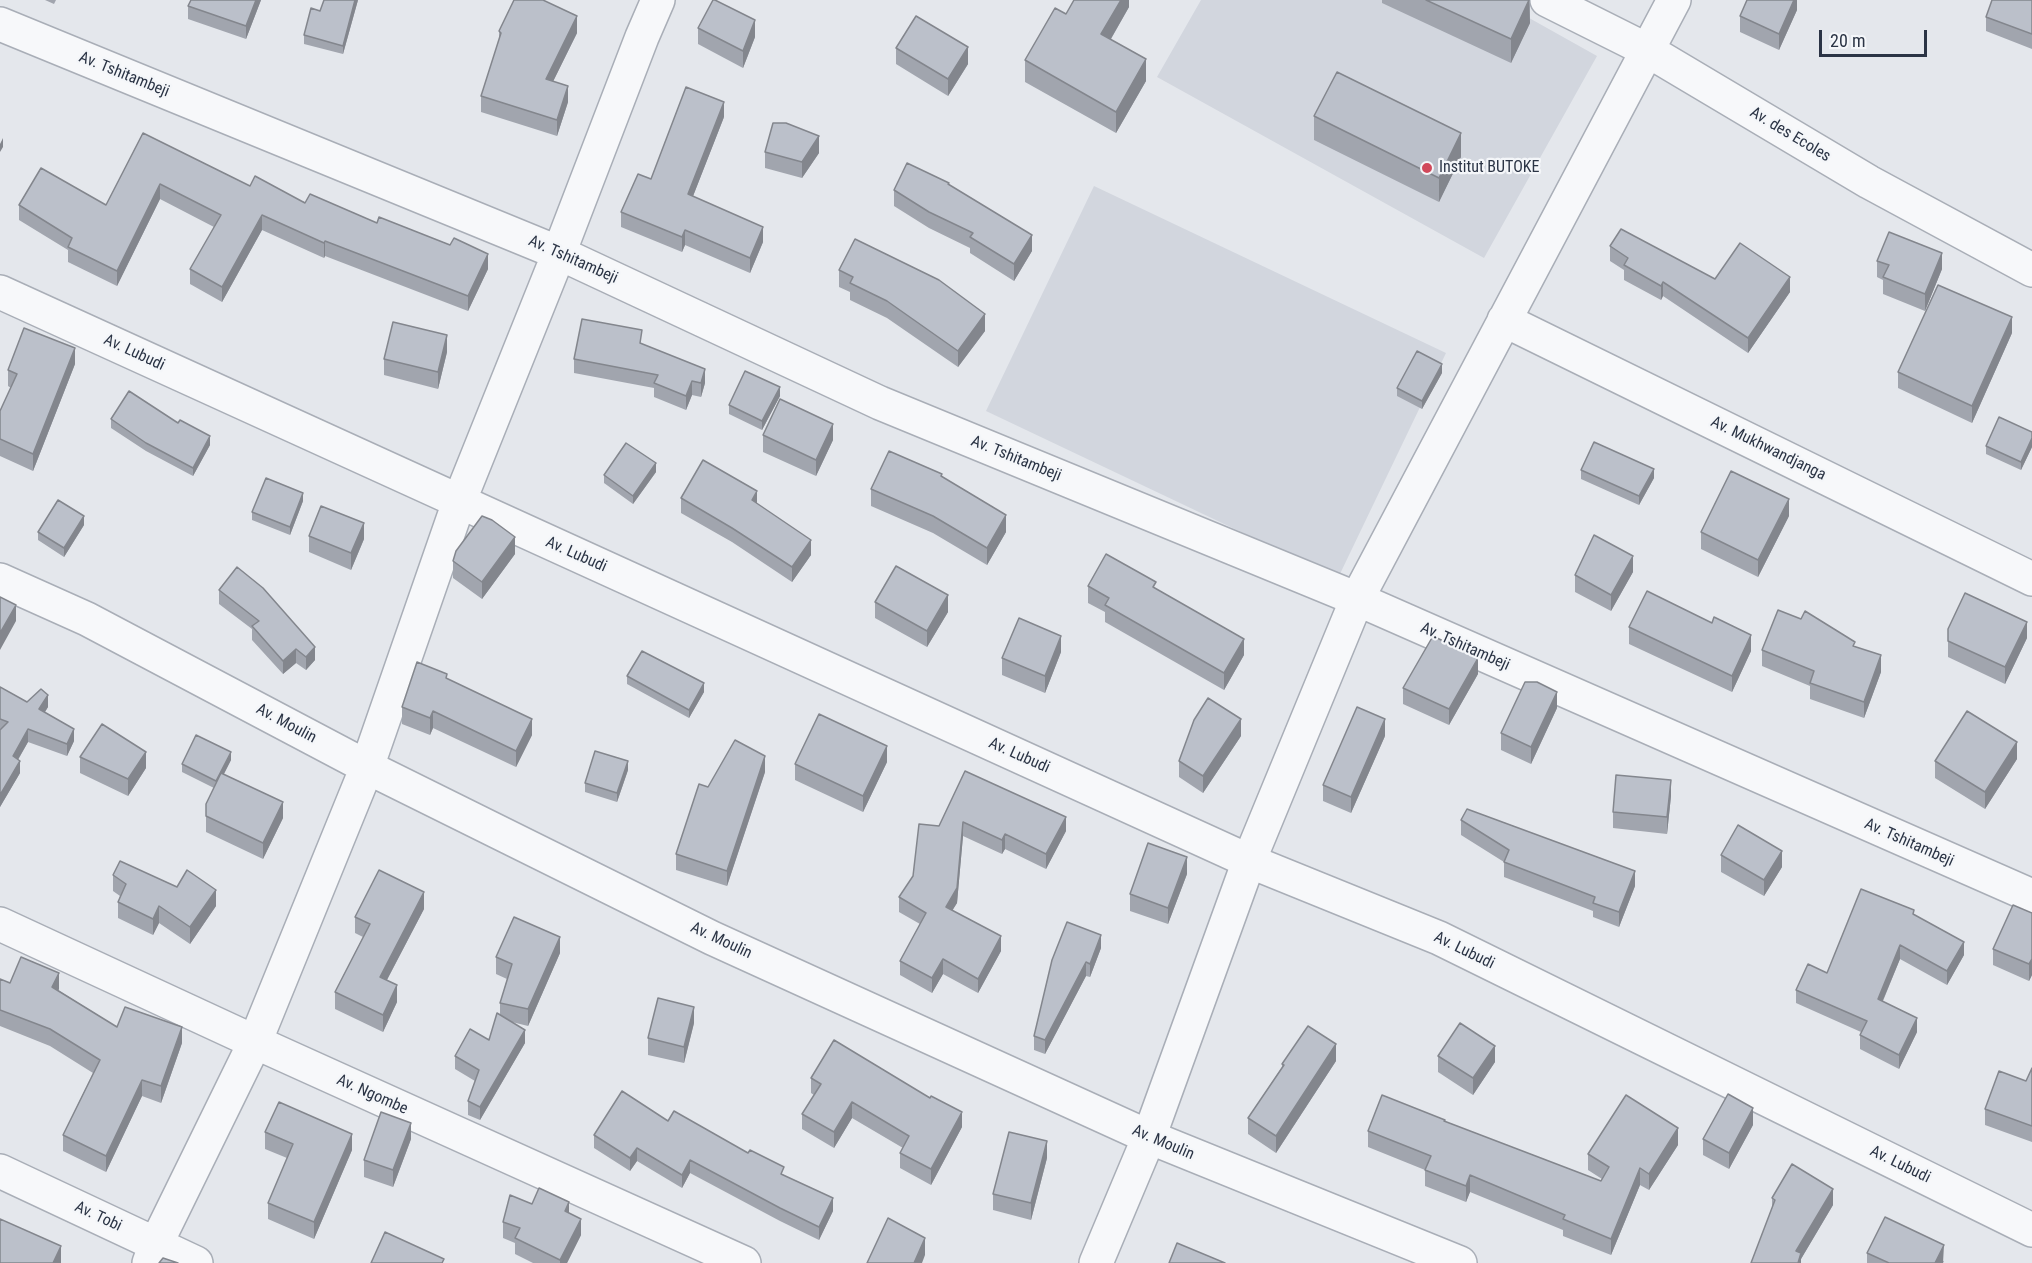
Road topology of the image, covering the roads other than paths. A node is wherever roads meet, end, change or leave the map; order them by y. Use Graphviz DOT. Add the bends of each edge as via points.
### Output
graph roads {
  1 [pos="658,0"];
  2 [pos="1547,0"];
  3 [pos="1674,0"];
  4 [pos="0,24"];
  5 [pos="1647,50"];
  6 [pos="559,253"];
  7 [pos="2032,270"];
  8 [pos="0,292"];
  9 [pos="1504,320"];
  10 [pos="459,502"];
  11 [pos="2032,579"];
  12 [pos="0,580"];
  13 [pos="1357,599"];
  14 [pos="367,767"];
  15 [pos="1249,861"];
  16 [pos="2032,897"];
  17 [pos="0,924"];
  18 [pos="255,1042"];
  19 [pos="1149,1137"];
  20 [pos="0,1171"];
  21 [pos="2032,1230"];
  22 [pos="153,1253"];
  23 [pos="196,1263"];
  24 [pos="744,1263"];
  25 [pos="1096,1263"];
  26 [pos="1460,1263"];
  1 -- 6 [label="street"];
  2 -- 5 [label="street, Av. des Ecoles"];
  3 -- 5 [label="street"];
  4 -- 6 [label="street, Av. Tshitambeji"];
  5 -- 7 [label="street, Av. des Ecoles" via="1869,182"];
  5 -- 9 [label="street"];
  6 -- 10 [label="street"];
  6 -- 13 [label="street, Av. Tshitambeji" via="879,403"];
  8 -- 10 [label="street, Av. Lubudi"];
  9 -- 11 [label="street, Av. Mukhwandjanga"];
  9 -- 13 [label="street"];
  10 -- 14 [label="street"];
  10 -- 15 [label="street, Av. Lubudi"];
  12 -- 14 [label="street, Av. Moulin" via="87,619"];
  13 -- 15 [label="street"];
  13 -- 16 [label="street, Av. Tshitambeji"];
  14 -- 18 [label="street"];
  14 -- 19 [label="street, Av. Moulin" via="712,938"];
  15 -- 19 [label="street"];
  15 -- 21 [label="street, Av. Lubudi" via="1439,938"];
  17 -- 18 [label="street, Av. Ngombe"];
  18 -- 22 [label="street"];
  18 -- 24 [label="street, Av. Ngombe"];
  19 -- 25 [label="street"];
  19 -- 26 [label="street, Av. Moulin"];
  20 -- 22 [label="street, Av. Tobi"];
  22 -- 23 [label="street, Av. Tobi"];
}
